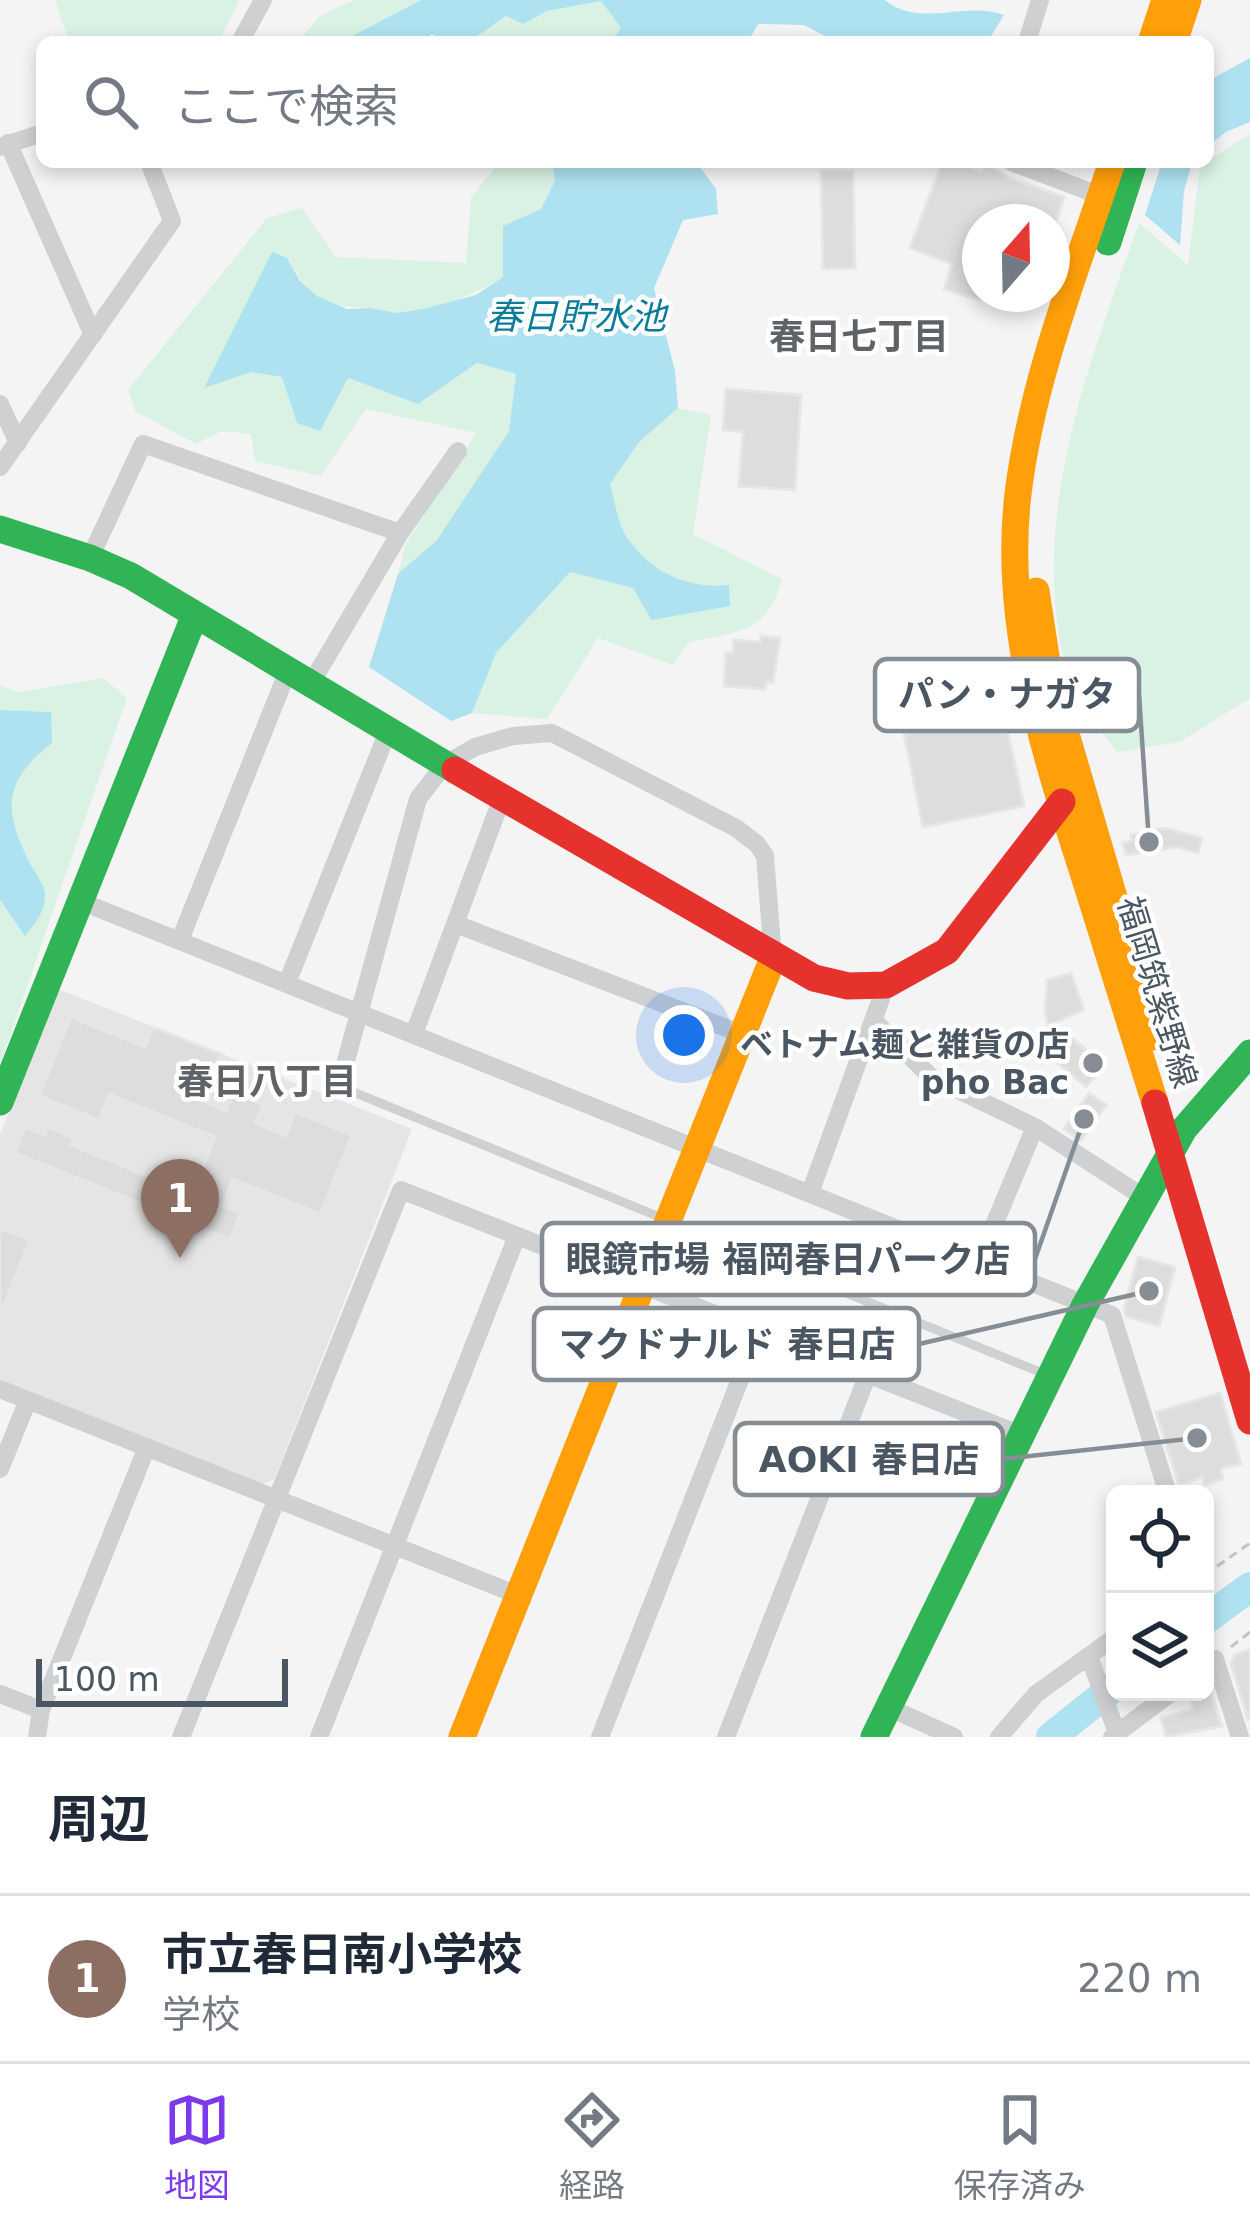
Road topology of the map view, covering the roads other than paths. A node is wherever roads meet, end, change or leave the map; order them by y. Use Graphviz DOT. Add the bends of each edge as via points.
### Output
graph roads {
  1 [pos="263,0"];
  2 [pos="1040,0"];
  3 [pos="1165,0"];
  4 [pos="1188,0"];
  5 [pos="243,36"];
  6 [pos="1029,36"];
  7 [pos="1153,36"];
  8 [pos="1176,36"];
  9 [pos="36,135"];
  10 [pos="4,145"];
  11 [pos="150,168"];
  12 [pos="1028,168"];
  13 [pos="1110,168"];
  14 [pos="1132,168"];
  15 [pos="1101,196"];
  16 [pos="93,335"];
  17 [pos="0,404"];
  18 [pos="18,443"];
  19 [pos="458,451"];
  20 [pos="0,467"];
  21 [pos="0,529"];
  22 [pos="400,533"];
  23 [pos="90,558"];
  24 [pos="194,617"];
  25 [pos="299,679"];
  26 [pos="388,731"];
  27 [pos="444,765"];
  28 [pos="502,798"];
  29 [pos="1062,802"];
  30 [pos="80,901"];
  31 [pos="456,924"];
  32 [pos="180,940"];
  33 [pos="773,958"];
  34 [pos="287,983"];
  35 [pos="886,985"];
  36 [pos="361,1013"];
  37 [pos="874,1022"];
  38 [pos="414,1034"];
  39 [pos="742,1034"];
  40 [pos="1250,1053"];
  41 [pos="339,1086"];
  42 [pos="0,1102"];
  43 [pos="1035,1127"];
  44 [pos="1177,1141"];
  45 [pos="697,1148"];
  46 [pos="810,1193"];
  47 [pos="1144,1198"];
  48 [pos="668,1221"];
  49 [pos="517,1236"];
  50 [pos="980,1261"];
  51 [pos="642,1286"];
  52 [pos="1084,1305"];
  53 [pos="759,1331"];
  54 [pos="1250,1350"];
  55 [pos="868,1375"];
  56 [pos="1052,1377"];
  57 [pos="0,1389"];
  58 [pos="28,1400"];
  59 [pos="1250,1421"];
  60 [pos="1024,1436"];
  61 [pos="146,1447"];
  62 [pos="0,1469"];
  63 [pos="1165,1485"];
  64 [pos="274,1498"];
  65 [pos="396,1546"];
  66 [pos="518,1595"];
  67 [pos="1106,1647"];
  68 [pos="1092,1662"];
  69 [pos="1214,1673"];
  70 [pos="0,1694"];
  71 [pos="1159,1701"];
  72 [pos="890,1708"];
  73 [pos="41,1710"];
  74 [pos="1114,1732"];
  75 [pos="462,1736"];
  76 [pos="37,1737"];
  77 [pos="181,1737"];
  78 [pos="319,1737"];
  79 [pos="472,1737"];
  80 [pos="600,1737"];
  81 [pos="726,1737"];
  82 [pos="874,1737"];
  83 [pos="954,1737"];
  84 [pos="999,1737"];
  85 [pos="1240,1737"];
  1 -- 5 [label="street"];
  2 -- 6 [label="street"];
  3 -- 7 [label="street"];
  4 -- 8 [label="street"];
  9 -- 10 [label="street"];
  10 -- 16 [label="street"];
  11 -- 16 [label="street" via="172,221"];
  12 -- 15 [label="street"];
  13 -- 15 [label="street, 福岡筑紫野線"];
  14 -- 44 [label="street, 福岡筑紫野線" via="1045,444 1036,593 1049,676"];
  15 -- 29 [label="street, 福岡筑紫野線" via="1035,407 1016,527 1020,634"];
  16 -- 18 [label="street"];
  17 -- 18 [label="street"];
  18 -- 20 [label="street"];
  19 -- 22 [label="street"];
  21 -- 23 [label="street"];
  22 -- 23 [label="street" via="143,444"];
  22 -- 25 [label="street"];
  23 -- 24 [label="street"];
  24 -- 25 [label="street"];
  24 -- 30 [label="street"];
  25 -- 26 [label="street"];
  25 -- 32 [label="street"];
  26 -- 27 [label="street"];
  26 -- 34 [label="street"];
  27 -- 28 [label="street"];
  27 -- 33 [label="street" via="513,736 553,733 736,828 765,856"];
  27 -- 36 [label="street" via="418,799"];
  28 -- 31 [label="street"];
  28 -- 33 [label="street"];
  29 -- 35 [label="street" via="947,951"];
  29 -- 44 [label="street, 福岡筑紫野線"];
  30 -- 32 [label="street"];
  30 -- 42 [label="street"];
  31 -- 38 [label="street"];
  31 -- 39 [label="street"];
  32 -- 34 [label="street"];
  33 -- 35 [label="street" via="814,978"];
  33 -- 39 [label="street"];
  34 -- 36 [label="street"];
  35 -- 37 [label="street"];
  36 -- 38 [label="street"];
  36 -- 41 [label="street"];
  37 -- 43 [label="street" via="932,1077"];
  37 -- 46 [label="street"];
  38 -- 45 [label="street"];
  39 -- 45 [label="street"];
  40 -- 44 [label="street"];
  41 -- 48 [label="lane"];
  43 -- 47 [label="street"];
  43 -- 50 [label="street"];
  44 -- 47 [label="street"];
  44 -- 54 [label="street, 福岡筑紫野線"];
  44 -- 59 [label="street, 福岡筑紫野線"];
  45 -- 46 [label="street"];
  45 -- 48 [label="street"];
  46 -- 50 [label="street"];
  47 -- 52 [label="street"];
  48 -- 51 [label="street"];
  48 -- 56 [label="lane"];
  49 -- 51 [label="street"];
  49 -- 64 [label="street" via="401,1190"];
  49 -- 65 [label="street"];
  50 -- 52 [label="street"];
  51 -- 53 [label="street"];
  51 -- 66 [label="street"];
  52 -- 56 [label="street"];
  52 -- 63 [label="street" via="1112,1315"];
  53 -- 55 [label="street"];
  53 -- 80 [label="street"];
  55 -- 60 [label="street"];
  55 -- 81 [label="street"];
  56 -- 60 [label="street"];
  57 -- 58 [label="street"];
  58 -- 61 [label="street"];
  58 -- 62 [label="street"];
  60 -- 72 [label="street"];
  61 -- 64 [label="street"];
  61 -- 73 [label="street"];
  64 -- 65 [label="street"];
  64 -- 77 [label="street"];
  65 -- 66 [label="street"];
  65 -- 78 [label="street"];
  66 -- 75 [label="street"];
  67 -- 68 [label="street"];
  68 -- 74 [label="street"];
  68 -- 84 [label="street" via="1036,1694"];
  69 -- 85 [label="street"];
  70 -- 73 [label="street"];
  71 -- 74 [label="street"];
  72 -- 82 [label="street"];
  72 -- 83 [label="street"];
  73 -- 76 [label="street"];
  75 -- 79 [label="street"];
}
